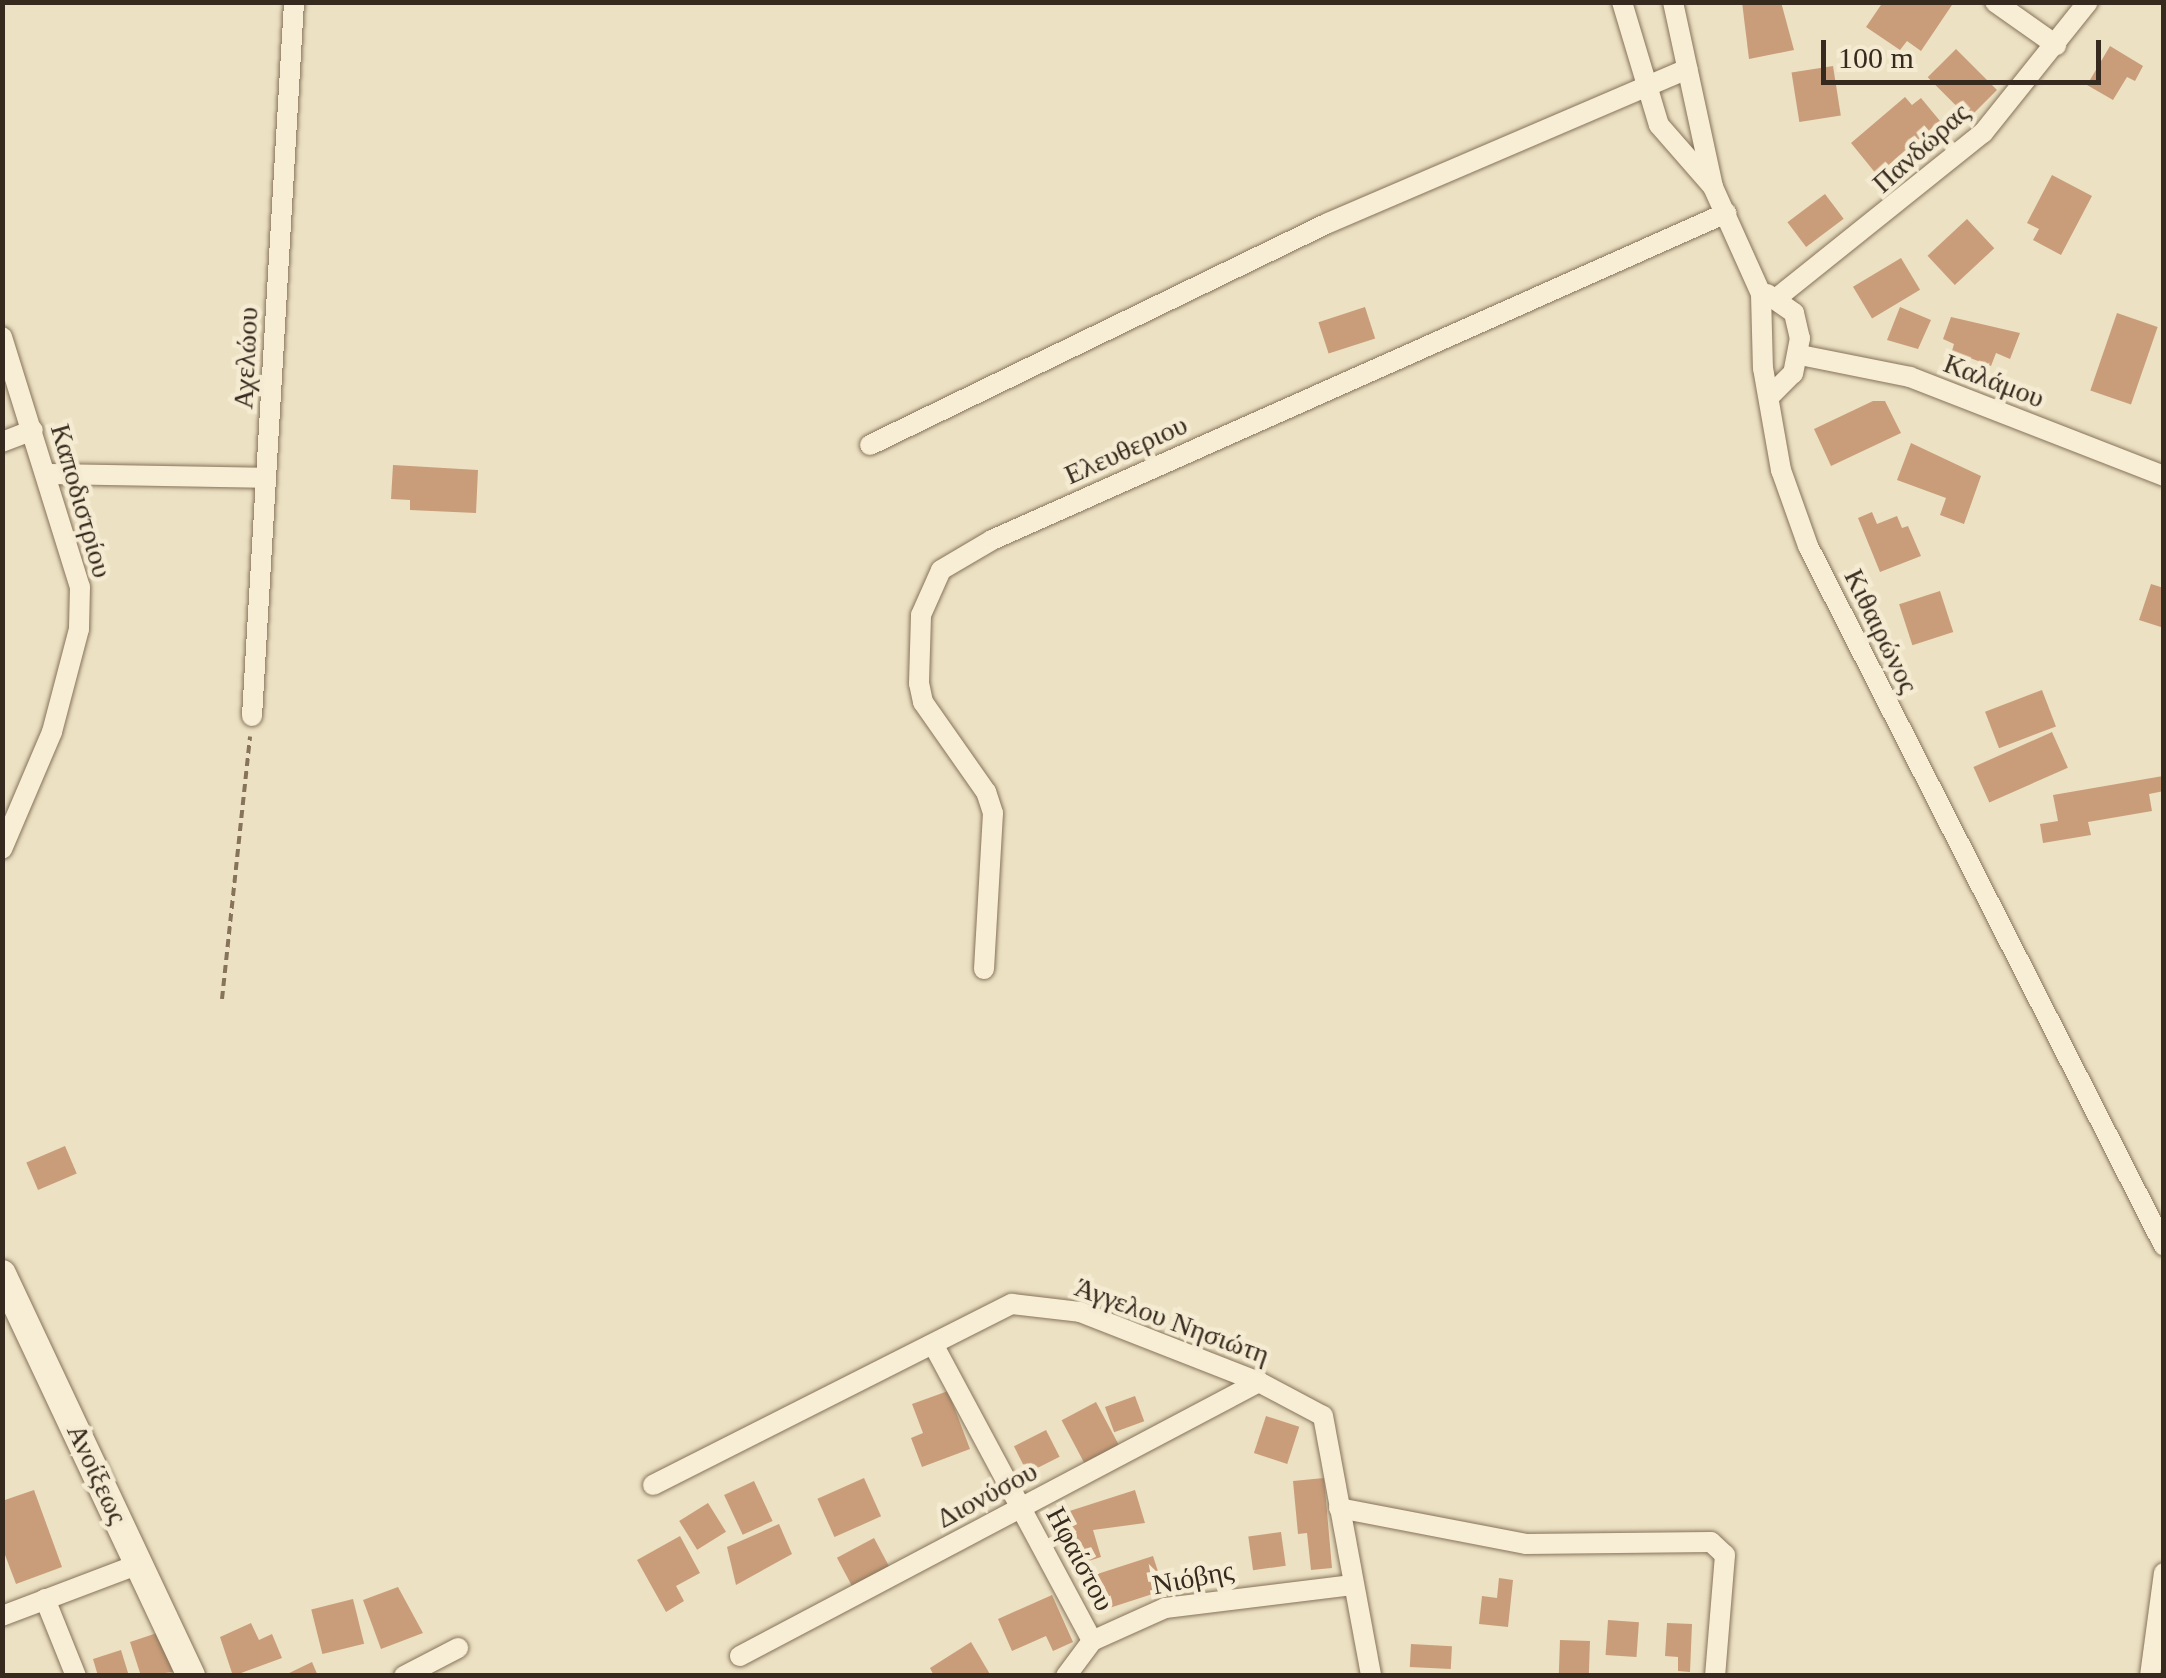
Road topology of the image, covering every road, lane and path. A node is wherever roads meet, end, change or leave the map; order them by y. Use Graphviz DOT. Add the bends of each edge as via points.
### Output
graph roads {
  1 [pos="294,2"];
  2 [pos="1622,2"];
  3 [pos="1673,2"];
  4 [pos="1995,2"];
  5 [pos="2088,2"];
  6 [pos="2056,44"];
  7 [pos="1688,69"];
  8 [pos="1646,86"];
  9 [pos="1713,188"];
  10 [pos="1726,213"];
  11 [pos="1769,295"];
  12 [pos="2,338"];
  13 [pos="1800,355"];
  14 [pos="1771,395"];
  15 [pos="33,430"];
  16 [pos="2,442"];
  17 [pos="870,445"];
  18 [pos="47,474"];
  19 [pos="2164,476"];
  20 [pos="266,478"];
  21 [pos="252,716"];
  22 [pos="2,850"];
  23 [pos="984,969"];
  24 [pos="222,1000"];
  25 [pos="2164,1246"];
  26 [pos="2,1274"];
  27 [pos="934,1344"];
  28 [pos="1259,1382"];
  29 [pos="653,1485"];
  30 [pos="1022,1508"];
  31 [pos="1339,1508"];
  32 [pos="139,1564"];
  33 [pos="2164,1573"];
  34 [pos="1353,1585"];
  35 [pos="46,1599"];
  36 [pos="2,1616"];
  37 [pos="1092,1642"];
  38 [pos="458,1648"];
  39 [pos="740,1656"];
  40 [pos="1365,1673"];
  41 [pos="76,1676"];
  42 [pos="191,1676"];
  43 [pos="404,1676"];
  44 [pos="1066,1676"];
  45 [pos="1715,1676"];
  46 [pos="2150,1676"];
  1 -- 20 [label="street, Αχελώου"];
  2 -- 8 [label="street"];
  3 -- 7 [label="street, Κιθαιρώνος"];
  4 -- 6 [label="street"];
  5 -- 6 [label="street, Πανδώρας"];
  6 -- 11 [label="street, Πανδώρας" via="1983,133"];
  7 -- 8 [label="street"];
  7 -- 9 [label="street, Κιθαιρώνος"];
  8 -- 9 [label="street" via="1659,126"];
  8 -- 17 [label="street" via="1345,215"];
  9 -- 10 [label="street, Κιθαιρώνος"];
  10 -- 11 [label="street, Κιθαιρώνος"];
  10 -- 23 [label="street, Ελευθεριου" via="992,540 941,570 921,615 919,683 923,702 986,792 993,813"];
  11 -- 13 [label="street" via="1794,313"];
  11 -- 14 [label="street, Κιθαιρώνος" via="1757,318"];
  12 -- 15 [label="street, Καποδιστρίου"];
  13 -- 14 [label="street" via="1793,374"];
  13 -- 19 [label="street, Καλάμου" via="1910,377"];
  14 -- 25 [label="street, Κιθαιρώνος" via="1781,470 1808,546"];
  15 -- 16 [label="street"];
  15 -- 18 [label="street, Καποδιστρίου"];
  18 -- 20 [label="street"];
  18 -- 22 [label="street, Καποδιστρίου" via="80,588 80,629 52,732"];
  20 -- 21 [label="street, Αχελώου"];
  21 -- 24 [label="path"];
  26 -- 32 [label="street, Ανοίξεως"];
  27 -- 28 [label="street, Άγγελου Νησιώτη" via="1012,1304 1037,1304 1080,1312"];
  27 -- 29 [label="street, Άγγελου Νησιώτη"];
  27 -- 30 [label="street, Ηφαίστου"];
  28 -- 30 [label="street, Διονύσου"];
  28 -- 31 [label="street, Άγγελου Νησιώτη" via="1323,1416"];
  30 -- 37 [label="street, Ηφαίστου"];
  30 -- 39 [label="street, Διονύσου"];
  31 -- 34 [label="street, Άγγελου Νησιώτη"];
  31 -- 45 [label="street" via="1526,1544 1711,1542 1725,1556"];
  32 -- 35 [label="street"];
  32 -- 42 [label="street, Ανοίξεως"];
  33 -- 46 [label="street"];
  34 -- 37 [label="street, Νιόβης" via="1165,1608"];
  34 -- 40 [label="street, Άγγελου Νησιώτη"];
  35 -- 36 [label="street"];
  35 -- 41 [label="street"];
  37 -- 44 [label="street, Νιόβης"];
  38 -- 43 [label="street"];
}
